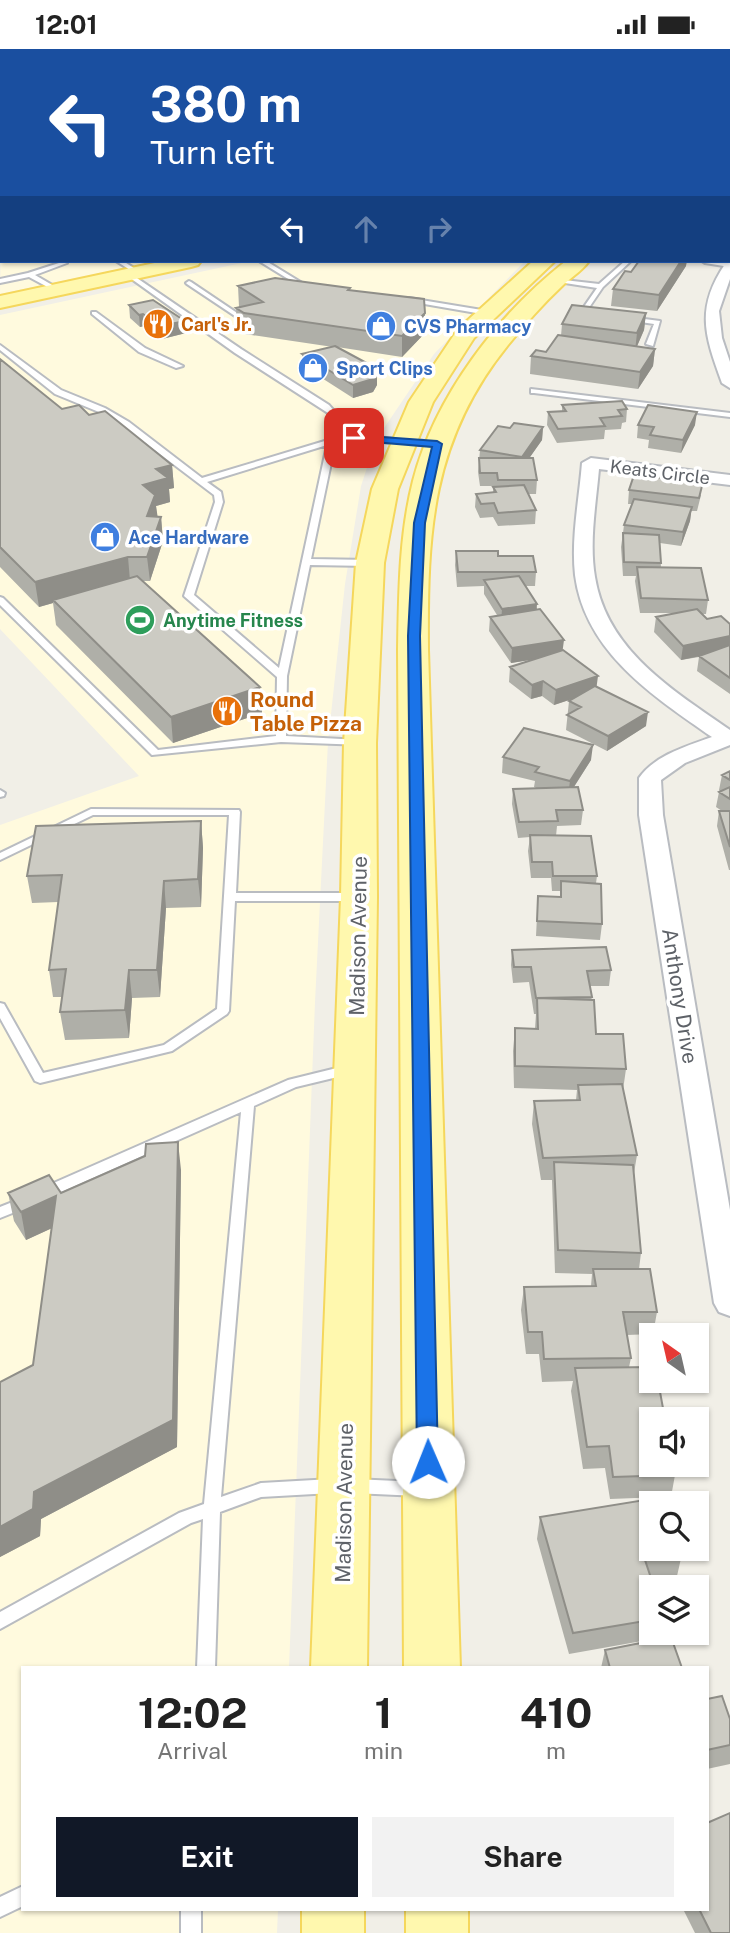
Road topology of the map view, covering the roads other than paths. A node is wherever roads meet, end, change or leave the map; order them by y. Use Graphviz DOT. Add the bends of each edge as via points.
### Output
graph roads {
  1 [pos="64,263"];
  2 [pos="175,263"];
  3 [pos="265,263"];
  4 [pos="573,263"];
  5 [pos="626,263"];
  6 [pos="730,266"];
  7 [pos="128,269"];
  8 [pos="550,271"];
  9 [pos="30,275"];
  10 [pos="0,281"];
  11 [pos="189,283"];
  12 [pos="601,286"];
  13 [pos="324,288"];
  14 [pos="57,290"];
  15 [pos="404,300"];
  16 [pos="0,302"];
  17 [pos="94,313"];
  18 [pos="488,313"];
  19 [pos="595,315"];
  20 [pos="620,318"];
  21 [pos="243,319"];
  22 [pos="650,344"];
  23 [pos="0,347"];
  24 [pos="179,366"];
  25 [pos="730,383"];
  26 [pos="534,391"];
  27 [pos="730,415"];
  28 [pos="332,439"];
  29 [pos="420,443"];
  30 [pos="730,480"];
  31 [pos="200,481"];
  32 [pos="307,562"];
  33 [pos="370,563"];
  34 [pos="0,600"];
  35 [pos="282,676"];
  36 [pos="282,739"];
  37 [pos="729,739"];
  38 [pos="360,743"];
  39 [pos="0,857"];
  40 [pos="232,897"];
  41 [pos="359,897"];
  42 [pos="0,1007"];
  43 [pos="355,1069"];
  44 [pos="248,1103"];
  45 [pos="0,1213"];
  46 [pos="730,1303"];
  47 [pos="344,1486"];
  48 [pos="428,1489"];
  49 [pos="212,1508"];
  50 [pos="0,1621"];
  51 [pos="206,1666"];
  52 [pos="339,1666"];
  53 [pos="432,1666"];
  54 [pos="21,1897"];
  55 [pos="0,1907"];
  56 [pos="191,1911"];
  57 [pos="333,1911"];
  58 [pos="436,1911"];
  59 [pos="191,1933"];
  60 [pos="332,1933"];
  61 [pos="437,1933"];
  1 -- 9 [label="lane"];
  2 -- 7 [label="main road"];
  3 -- 13 [label="lane" via="300,284"];
  4 -- 8 [label="main road, Madison Avenue"];
  5 -- 12 [label="lane"];
  6 -- 25 [label="street" via="710,317"];
  7 -- 14 [label="main road"];
  7 -- 28 [label="lane" via="238,351 326,407 332,413"];
  8 -- 12 [label="lane"];
  8 -- 18 [label="main road, Madison Avenue"];
  8 -- 29 [label="main road, Madison Avenue" via="462,395"];
  9 -- 10 [label="lane"];
  9 -- 14 [label="lane"];
  11 -- 21 [label="lane"];
  12 -- 19 [label="lane" via="582,314"];
  14 -- 16 [label="main road"];
  15 -- 18 [label="lane"];
  17 -- 24 [label="lane" via="142,349"];
  18 -- 29 [label="main road, Madison Avenue" via="466,334 421,402"];
  20 -- 22 [label="lane" via="657,321"];
  23 -- 31 [label="lane" via="58,392 126,424"];
  26 -- 27 [label="lane"];
  28 -- 29 [label="lane"];
  28 -- 31 [label="lane"];
  28 -- 32 [label="lane"];
  29 -- 33 [label="main road, Madison Avenue" via="385,489"];
  29 -- 48 [label="main road, Madison Avenue" via="414,636"];
  30 -- 37 [label="street, Keats Circle" via="591,464 584,538 585,576 592,607 606,636 640,674"];
  31 -- 35 [label="lane" via="218,494 219,502 189,596"];
  32 -- 33 [label="lane"];
  32 -- 35 [label="lane"];
  33 -- 38 [label="main road, Madison Avenue"];
  34 -- 36 [label="lane" via="156,753"];
  35 -- 36 [label="lane"];
  36 -- 38 [label="lane"];
  37 -- 46 [label="street, Anthony Drive" via="681,756 650,778 651,815"];
  38 -- 41 [label="main road, Madison Avenue"];
  39 -- 40 [label="lane" via="91,812 235,812"];
  40 -- 41 [label="lane"];
  40 -- 42 [label="lane" via="223,1011 168,1048 40,1078"];
  41 -- 43 [label="main road, Madison Avenue"];
  43 -- 44 [label="lane" via="293,1083"];
  43 -- 47 [label="main road, Madison Avenue"];
  44 -- 45 [label="lane"];
  44 -- 49 [label="lane"];
  47 -- 48 [label="lane"];
  47 -- 49 [label="lane" via="261,1490"];
  47 -- 52 [label="main road, Madison Avenue"];
  48 -- 53 [label="main road, Madison Avenue"];
  49 -- 50 [label="lane" via="185,1518"];
  49 -- 51 [label="lane"];
  54 -- 55 [label="lane"];
  56 -- 59 [label="lane"];
  57 -- 60 [label="main road"];
  58 -- 61 [label="main road"];
}
